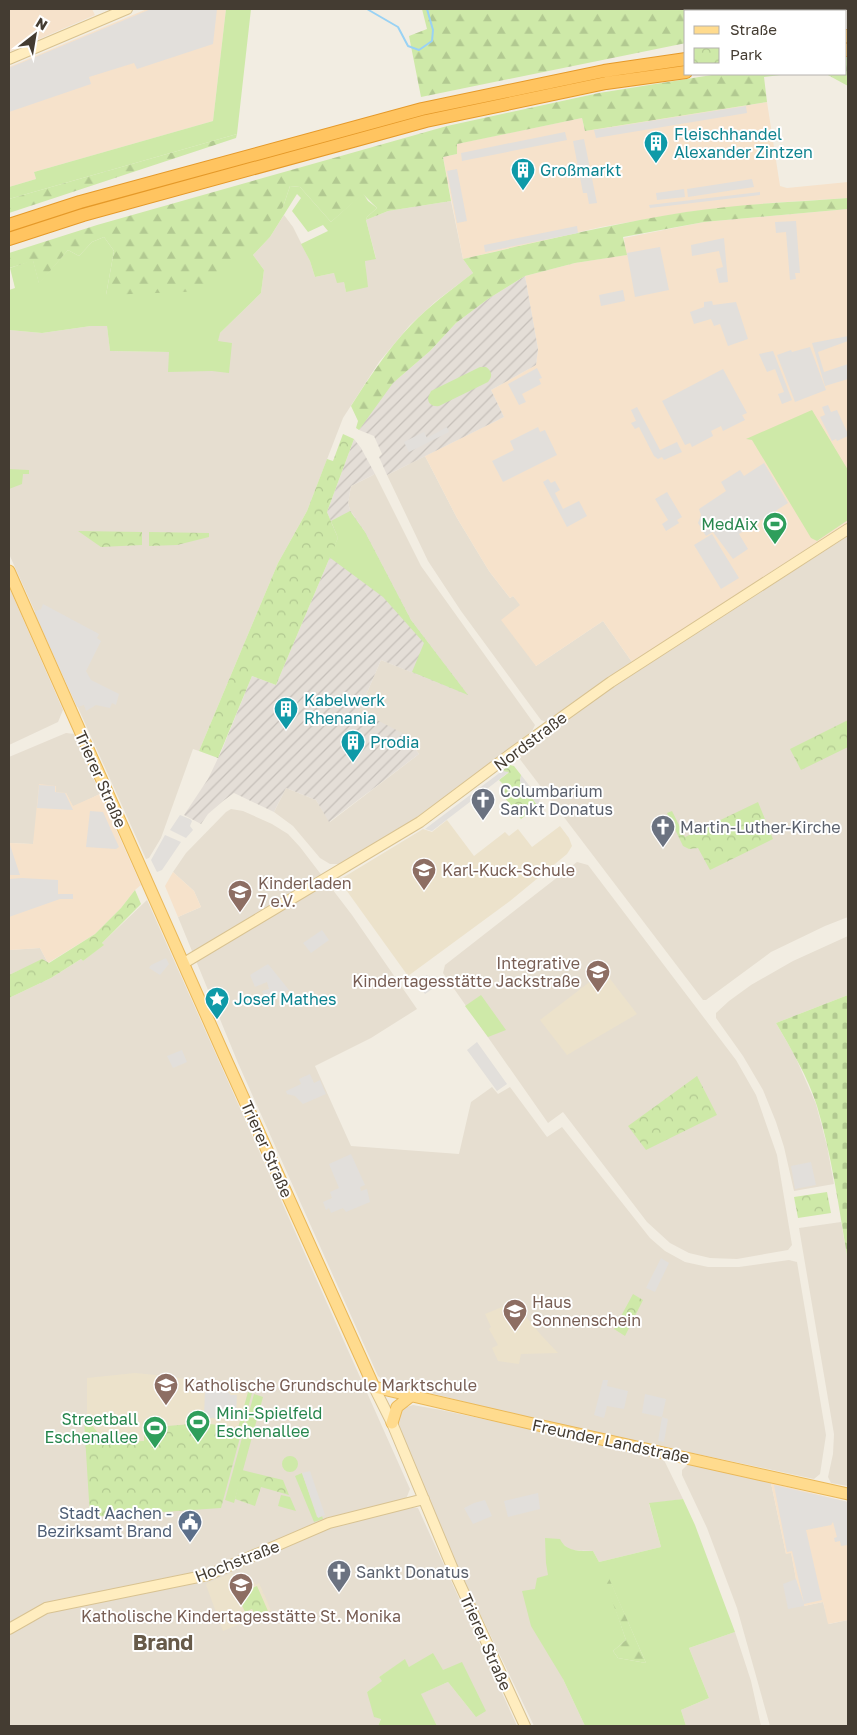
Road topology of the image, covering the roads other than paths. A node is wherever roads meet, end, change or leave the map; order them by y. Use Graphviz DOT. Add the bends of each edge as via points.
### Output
graph roads {
  1 [pos="127,9"];
  2 [pos="9,59"];
  3 [pos="684,59"];
  4 [pos="684,72"];
  5 [pos="9,225"];
  6 [pos="9,240"];
  7 [pos="848,529"];
  8 [pos="9,571"];
  9 [pos="184,963"];
  10 [pos="374,1387"];
  11 [pos="411,1396"];
  12 [pos="392,1423"];
  13 [pos="848,1494"];
  14 [pos="424,1499"];
  15 [pos="9,1628"];
  16 [pos="525,1726"];
  1 -- 2 [label="street"];
  3 -- 5 [label="highway" via="604,71 422,110 80,202"];
  4 -- 6 [label="highway" via="606,83 426,121 83,215"];
  7 -- 9 [label="street, Nordstraße" via="611,682 420,822"];
  8 -- 9 [label="main road, Trierer Straße"];
  9 -- 10 [label="main road, Trierer Straße"];
  10 -- 11 [label="main road, Freunder Landstraße"];
  10 -- 12 [label="street, Trierer Straße"];
  11 -- 12 [label="main road" via="398,1407"];
  11 -- 13 [label="main road, Freunder Landstraße"];
  12 -- 14 [label="street, Trierer Straße"];
  14 -- 15 [label="street, Hochstraße" via="329,1524 208,1575 46,1608"];
  14 -- 16 [label="street, Trierer Straße"];
}
